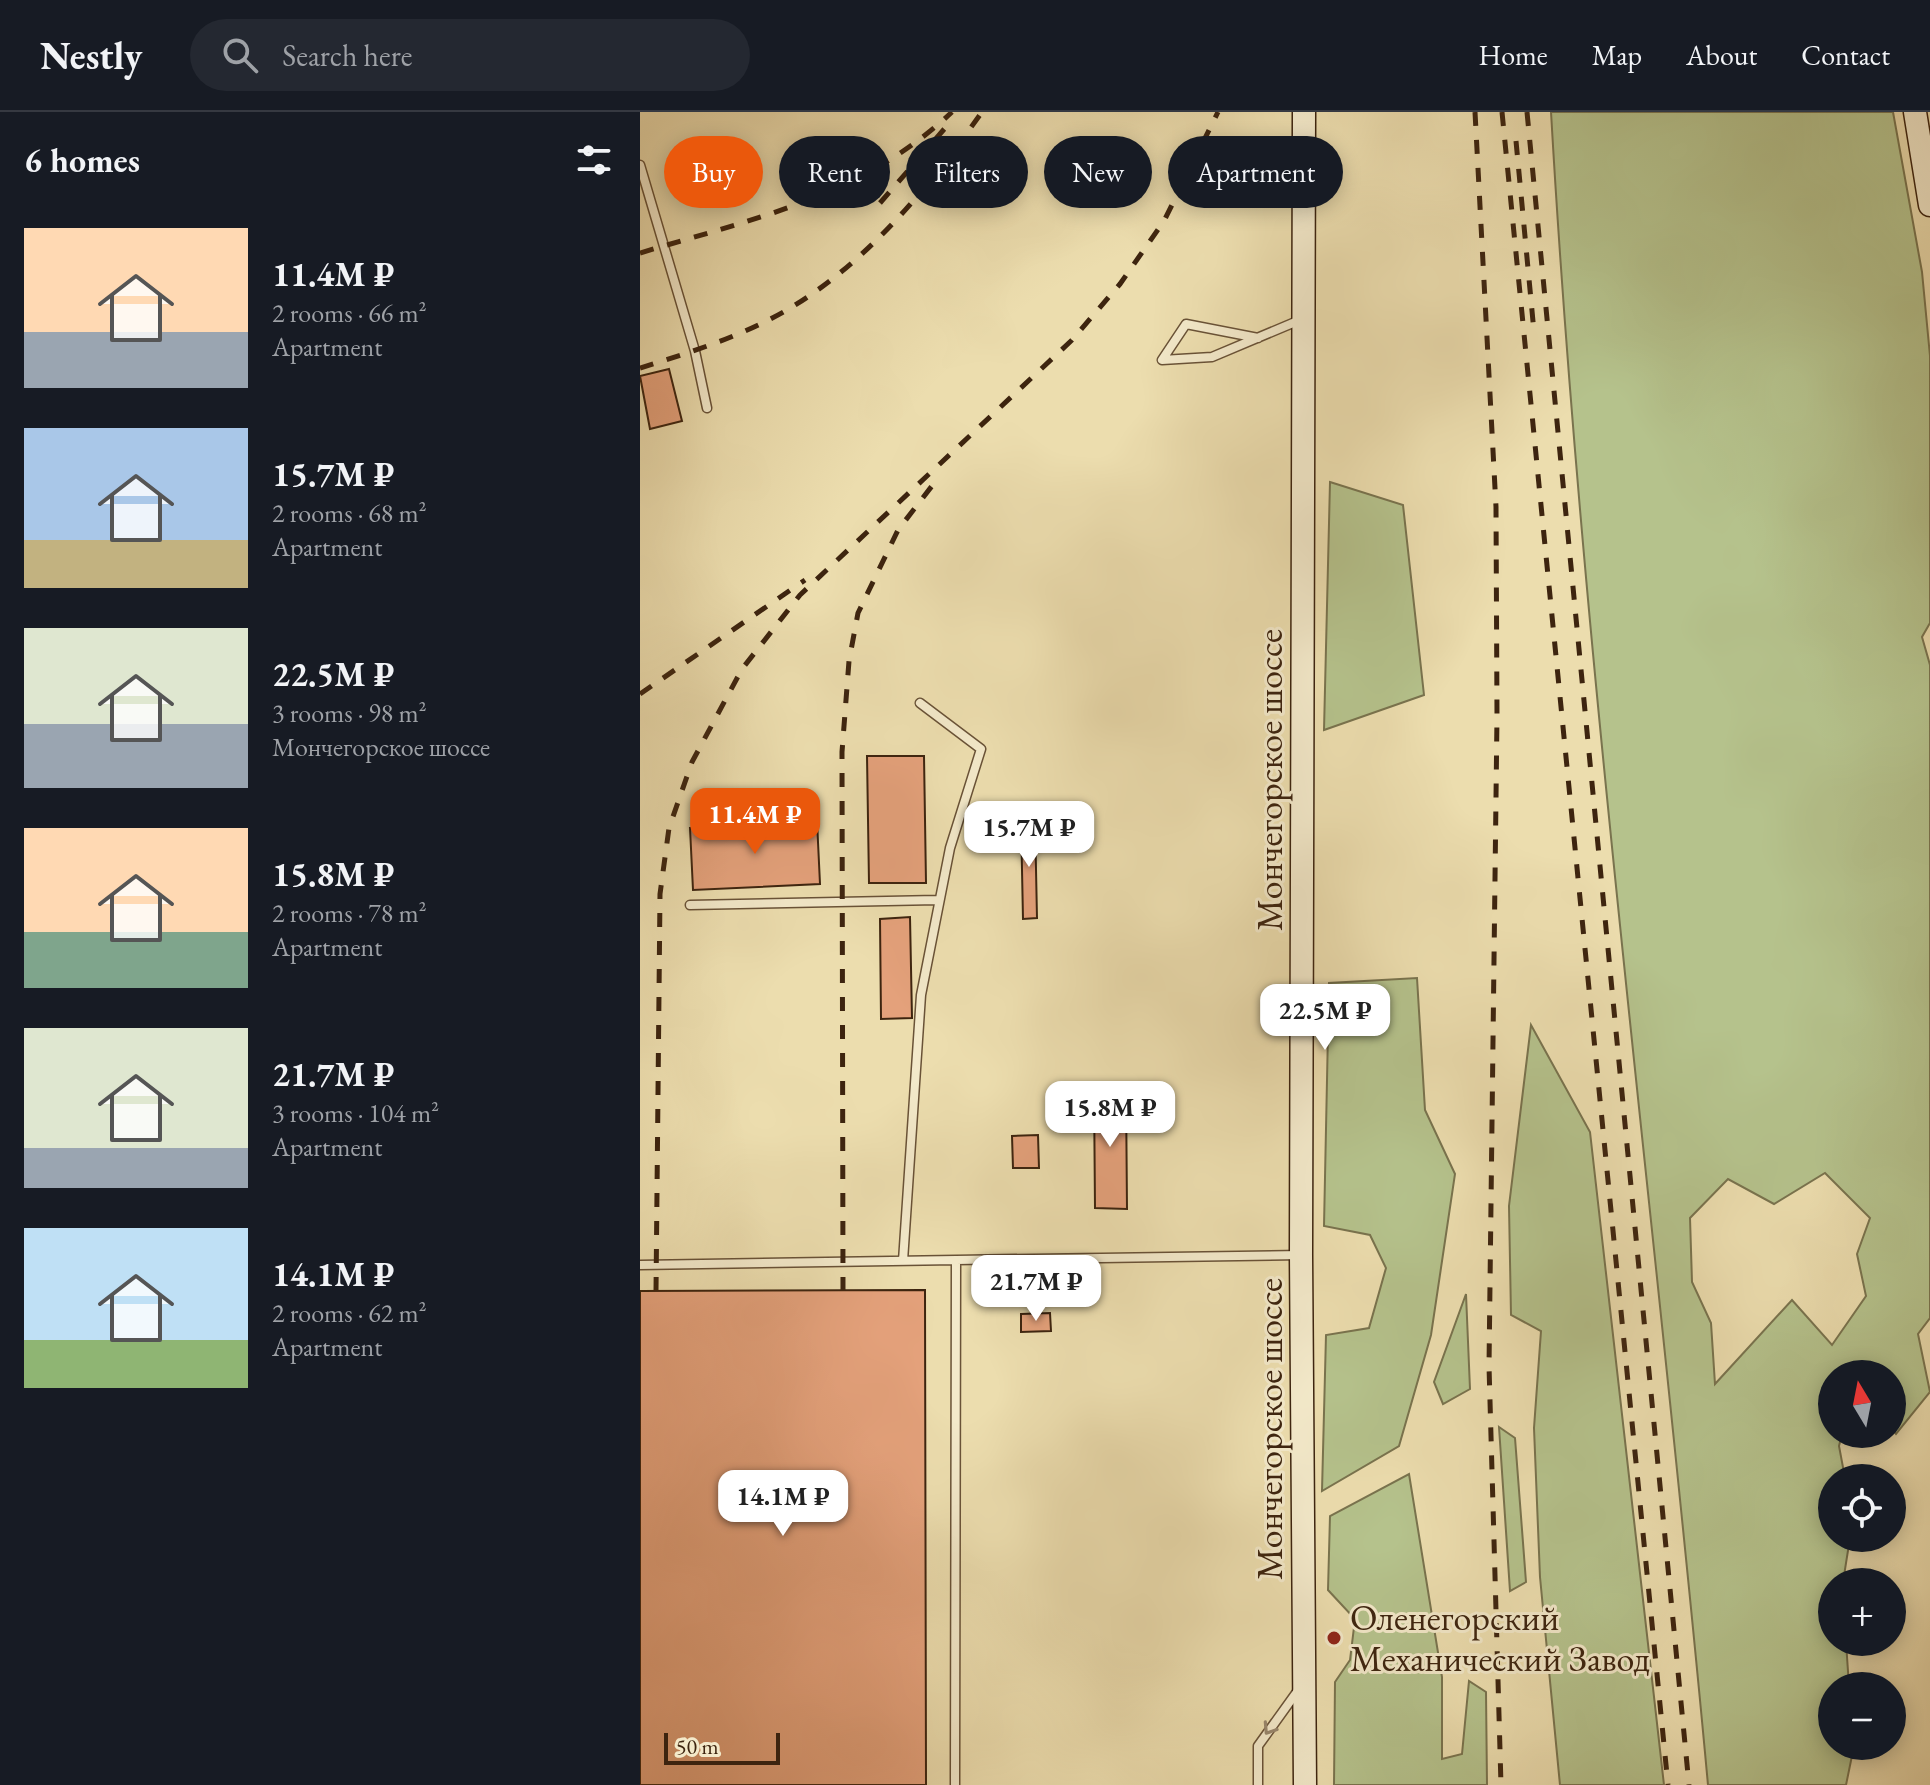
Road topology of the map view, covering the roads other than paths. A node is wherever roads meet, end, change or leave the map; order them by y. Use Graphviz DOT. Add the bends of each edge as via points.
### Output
graph roads {
  1 [pos="1304,112"];
  2 [pos="1915,112"];
  3 [pos="640,165"];
  4 [pos="1930,205"];
  5 [pos="1305,318"];
  6 [pos="1258,338"];
  7 [pos="707,408"];
  8 [pos="920,703"];
  9 [pos="937,900"];
  10 [pos="690,905"];
  11 [pos="1301,1255"];
  12 [pos="956,1260"];
  13 [pos="903,1261"];
  14 [pos="640,1265"];
  15 [pos="1305,1682"];
  16 [pos="955,1785"];
  17 [pos="1258,1785"];
  18 [pos="1305,1785"];
  1 -- 5 [label="street, Мончегорское шоссе"];
  2 -- 4 [label="street"];
  3 -- 7 [label="lane"];
  5 -- 6 [label="lane"];
  5 -- 11 [label="street, Мончегорское шоссе"];
  6 -- 6 [label="lane" via="1212,357 1162,360 1186,324"];
  8 -- 9 [label="lane" via="981,749"];
  9 -- 10 [label="lane"];
  9 -- 13 [label="lane" via="921,995"];
  11 -- 12 [label="lane"];
  11 -- 15 [label="street, Мончегорское шоссе"];
  12 -- 13 [label="lane"];
  12 -- 16 [label="lane"];
  13 -- 14 [label="lane"];
  15 -- 17 [label="lane, one-way" via="1258,1746"];
  15 -- 18 [label="street, Мончегорское шоссе"];
}
